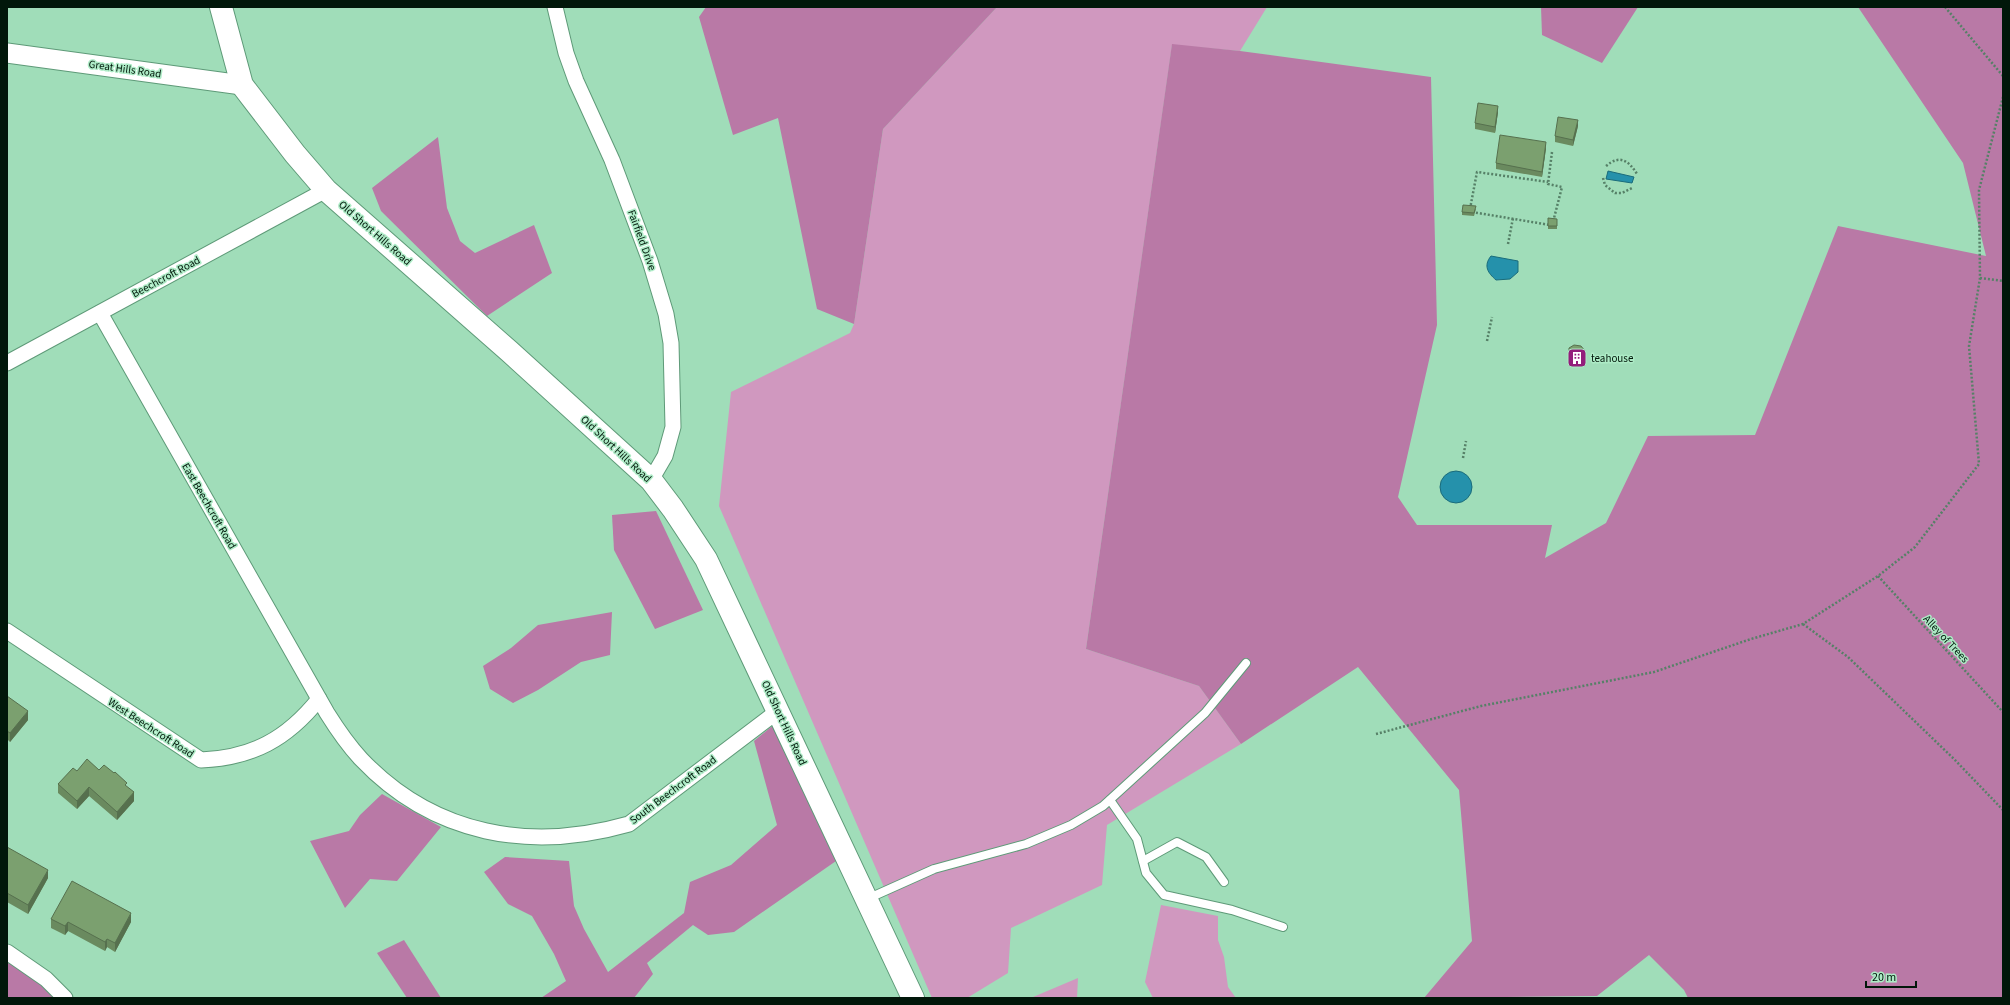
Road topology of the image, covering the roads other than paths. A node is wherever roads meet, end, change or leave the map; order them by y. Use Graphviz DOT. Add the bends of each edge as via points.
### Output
graph roads {
  1 [pos="221,7"];
  2 [pos="555,7"];
  3 [pos="7,53"];
  4 [pos="242,85"];
  5 [pos="326,190"];
  6 [pos="100,313"];
  7 [pos="7,363"];
  8 [pos="651,480"];
  9 [pos="7,631"];
  10 [pos="1246,663"];
  11 [pos="319,699"];
  12 [pos="778,711"];
  13 [pos="1110,800"];
  14 [pos="1143,861"];
  15 [pos="1224,882"];
  16 [pos="866,899"];
  17 [pos="1283,927"];
  18 [pos="7,952"];
  19 [pos="65,998"];
  20 [pos="913,998"];
  1 -- 4 [label="main road, Old Short Hills Road"];
  2 -- 8 [label="street, Fairfield Drive" via="576,81 612,160 650,261 666,314 671,343 673,427 665,456"];
  3 -- 4 [label="street, Great Hills Road"];
  4 -- 5 [label="main road, Old Short Hills Road"];
  5 -- 6 [label="street, Beechcroft Road"];
  5 -- 8 [label="main road, Old Short Hills Road"];
  6 -- 7 [label="street, Beechcroft Road"];
  6 -- 11 [label="street, East Beechcroft Road"];
  8 -- 12 [label="main road, Old Short Hills Road" via="706,559"];
  9 -- 11 [label="street, West Beechcroft Road" via="201,760 231,758 272,742 297,724"];
  10 -- 13 [label="lane" via="1205,714"];
  11 -- 12 [label="street, South Beechcroft Road" via="344,739 361,759 380,778 424,808 448,819 495,833 552,838 604,831 629,824"];
  12 -- 16 [label="main road, Old Short Hills Road"];
  13 -- 14 [label="lane" via="1137,839"];
  13 -- 16 [label="lane" via="1072,825 1026,844 934,869"];
  14 -- 15 [label="lane" via="1177,842 1206,857"];
  14 -- 17 [label="lane" via="1146,873 1164,895 1232,910"];
  16 -- 20 [label="main road, Old Short Hills Road"];
  18 -- 19 [label="street" via="46,979"];
}
